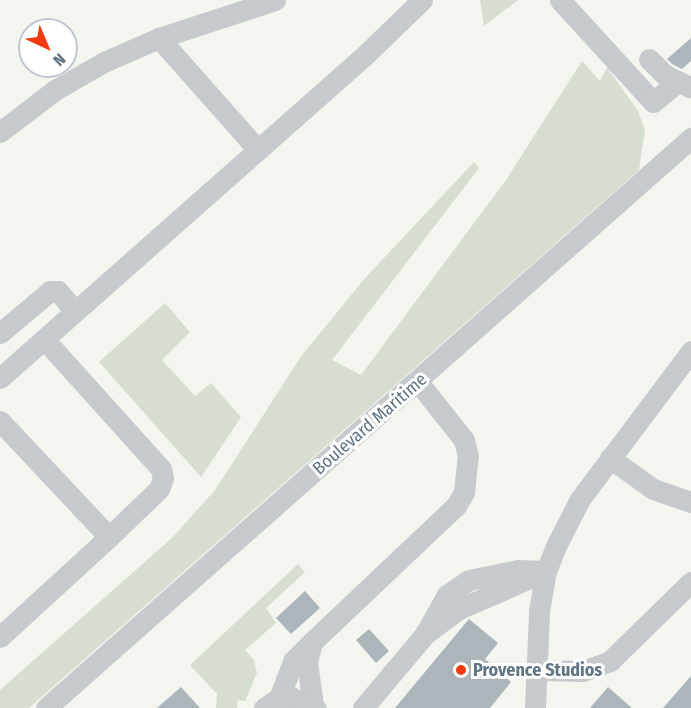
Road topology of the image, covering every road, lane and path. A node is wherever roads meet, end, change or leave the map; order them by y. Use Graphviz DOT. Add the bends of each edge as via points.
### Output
graph roads {
  1 [pos="275,0"];
  2 [pos="422,0"];
  3 [pos="560,0"];
  4 [pos="159,38"];
  5 [pos="649,59"];
  6 [pos="685,85"];
  7 [pos="0,132"];
  8 [pos="691,138"];
  9 [pos="258,150"];
  10 [pos="75,311"];
  11 [pos="0,333"];
  12 [pos="44,339"];
  13 [pos="691,351"];
  14 [pos="0,378"];
  15 [pos="418,382"];
  16 [pos="0,421"];
  17 [pos="610,458"];
  18 [pos="691,502"];
  19 [pos="109,537"];
  20 [pos="546,571"];
  21 [pos="691,582"];
  22 [pos="0,637"];
  23 [pos="312,642"];
  24 [pos="536,670"];
  25 [pos="272,703"];
  26 [pos="315,706"];
  27 [pos="46,708"];
  28 [pos="363,708"];
  29 [pos="535,708"];
  1 -- 4 [label="street"];
  2 -- 9 [label="street"];
  3 -- 6 [label="street" via="653,102"];
  4 -- 7 [label="street" via="55,90"];
  4 -- 9 [label="street"];
  5 -- 6 [label="street"];
  8 -- 15 [label="street, Boulevard Maritime"];
  9 -- 10 [label="street"];
  10 -- 11 [label="street" via="58,291 50,291"];
  10 -- 12 [label="street"];
  12 -- 14 [label="street"];
  12 -- 19 [label="street" via="161,469 159,489"];
  13 -- 17 [label="street"];
  15 -- 23 [label="street" via="464,440 468,456 464,492 456,507"];
  15 -- 27 [label="street, Boulevard Maritime"];
  16 -- 19 [label="street"];
  17 -- 18 [label="street" via="653,489"];
  17 -- 20 [label="street" via="580,498"];
  19 -- 22 [label="street"];
  20 -- 24 [label="street" via="538,611"];
  20 -- 28 [label="street" via="488,593 425,634"];
  21 -- 24 [label="street" via="610,661 583,670"];
  23 -- 25 [label="street" via="293,661"];
  23 -- 26 [label="street" via="307,662"];
  24 -- 29 [label="street"];
  25 -- 26 [label="street" via="297,698"];
}
